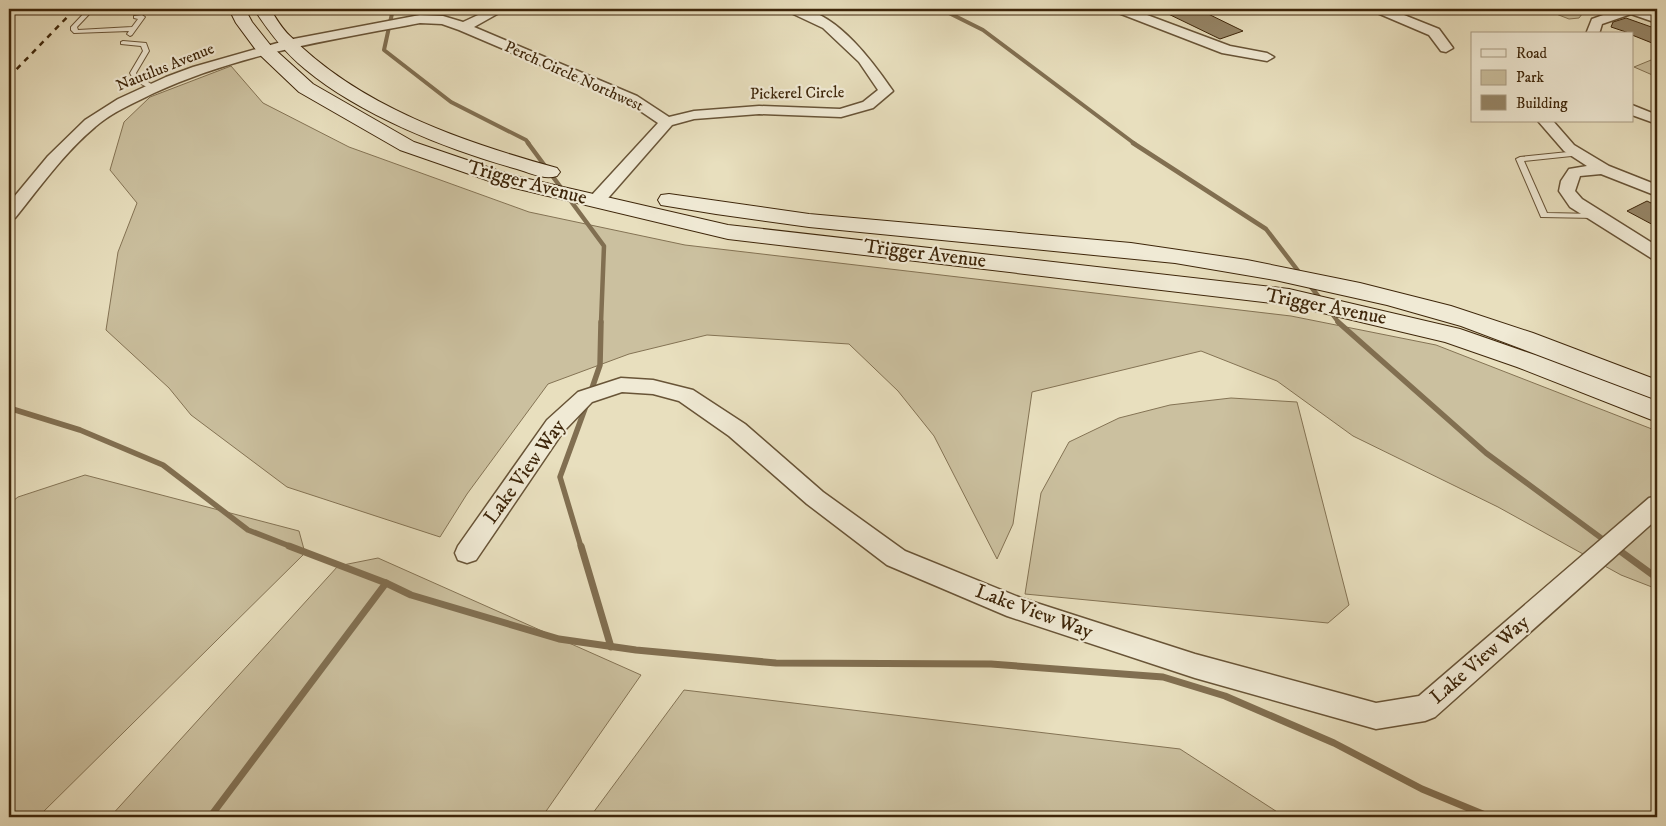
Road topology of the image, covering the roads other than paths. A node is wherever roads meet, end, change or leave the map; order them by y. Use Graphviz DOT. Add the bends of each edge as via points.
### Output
graph roads {
  1 [pos="91,9"];
  2 [pos="144,9"];
  3 [pos="237,9"];
  4 [pos="262,9"];
  5 [pos="500,9"];
  6 [pos="793,9"];
  7 [pos="1120,9"];
  8 [pos="1379,9"];
  9 [pos="1631,9"];
  10 [pos="1657,19"];
  11 [pos="464,26"];
  12 [pos="133,29"];
  13 [pos="1593,32"];
  14 [pos="288,44"];
  15 [pos="1446,48"];
  16 [pos="265,50"];
  17 [pos="1267,58"];
  18 [pos="154,88"];
  19 [pos="1634,110"];
  20 [pos="1657,120"];
  21 [pos="667,122"];
  22 [pos="1546,122"];
  23 [pos="1578,153"];
  24 [pos="1603,169"];
  25 [pos="1657,191"];
  26 [pos="603,194"];
  27 [pos="9,214"];
  28 [pos="1596,216"];
  29 [pos="1657,254"];
  30 [pos="1657,390"];
  31 [pos="1657,412"];
  32 [pos="1657,505"];
  33 [pos="467,553"];
  1 -- 12 [label="lane" via="74,27 76,32"];
  2 -- 12 [label="lane" via="136,17 142,17"];
  3 -- 16 [label="main road, Trigger Avenue"];
  4 -- 14 [label="main road, Trigger Avenue"];
  5 -- 11 [label="street"];
  6 -- 21 [label="street, Pickerel Circle" via="828,25 864,59 886,91 868,105 841,113 759,110 694,115"];
  7 -- 17 [label="street" via="1227,50"];
  8 -- 15 [label="street" via="1434,32"];
  9 -- 10 [label="street"];
  9 -- 13 [label="street" via="1597,22"];
  11 -- 14 [label="street" via="443,20 420,19"];
  11 -- 21 [label="street, Perch Circle Northwest" via="632,99"];
  12 -- 18 [label="lane" via="123,43 144,44 146,51 134,76"];
  14 -- 16 [label="street, Nautilus Avenue"];
  14 -- 26 [label="main road, Trigger Avenue" via="324,75 422,129"];
  16 -- 18 [label="street, Nautilus Avenue" via="198,70"];
  16 -- 26 [label="main road, Trigger Avenue" via="306,88 407,146 505,180"];
  18 -- 27 [label="street, Nautilus Avenue" via="123,102 90,123 54,159"];
  19 -- 20 [label="street"];
  21 -- 26 [label="street, Perch Circle Northwest"];
  22 -- 23 [label="street" via="1569,148"];
  23 -- 24 [label="street"];
  23 -- 28 [label="lane" via="1520,159 1544,214"];
  24 -- 25 [label="street"];
  24 -- 28 [label="street" via="1575,172 1567,191 1576,203"];
  26 -- 30 [label="main road, Trigger Avenue" via="836,224 1134,251 1219,262 1444,313 1518,337"];
  26 -- 31 [label="main road, Trigger Avenue" via="728,232 1289,297 1451,336 1526,361"];
  28 -- 29 [label="street"];
  32 -- 33 [label="street, Lake View Way" via="1425,708 1376,716 1195,666 1016,608 896,558 815,498 737,430 686,395 652,387 620,385 585,397 555,426"];
}
